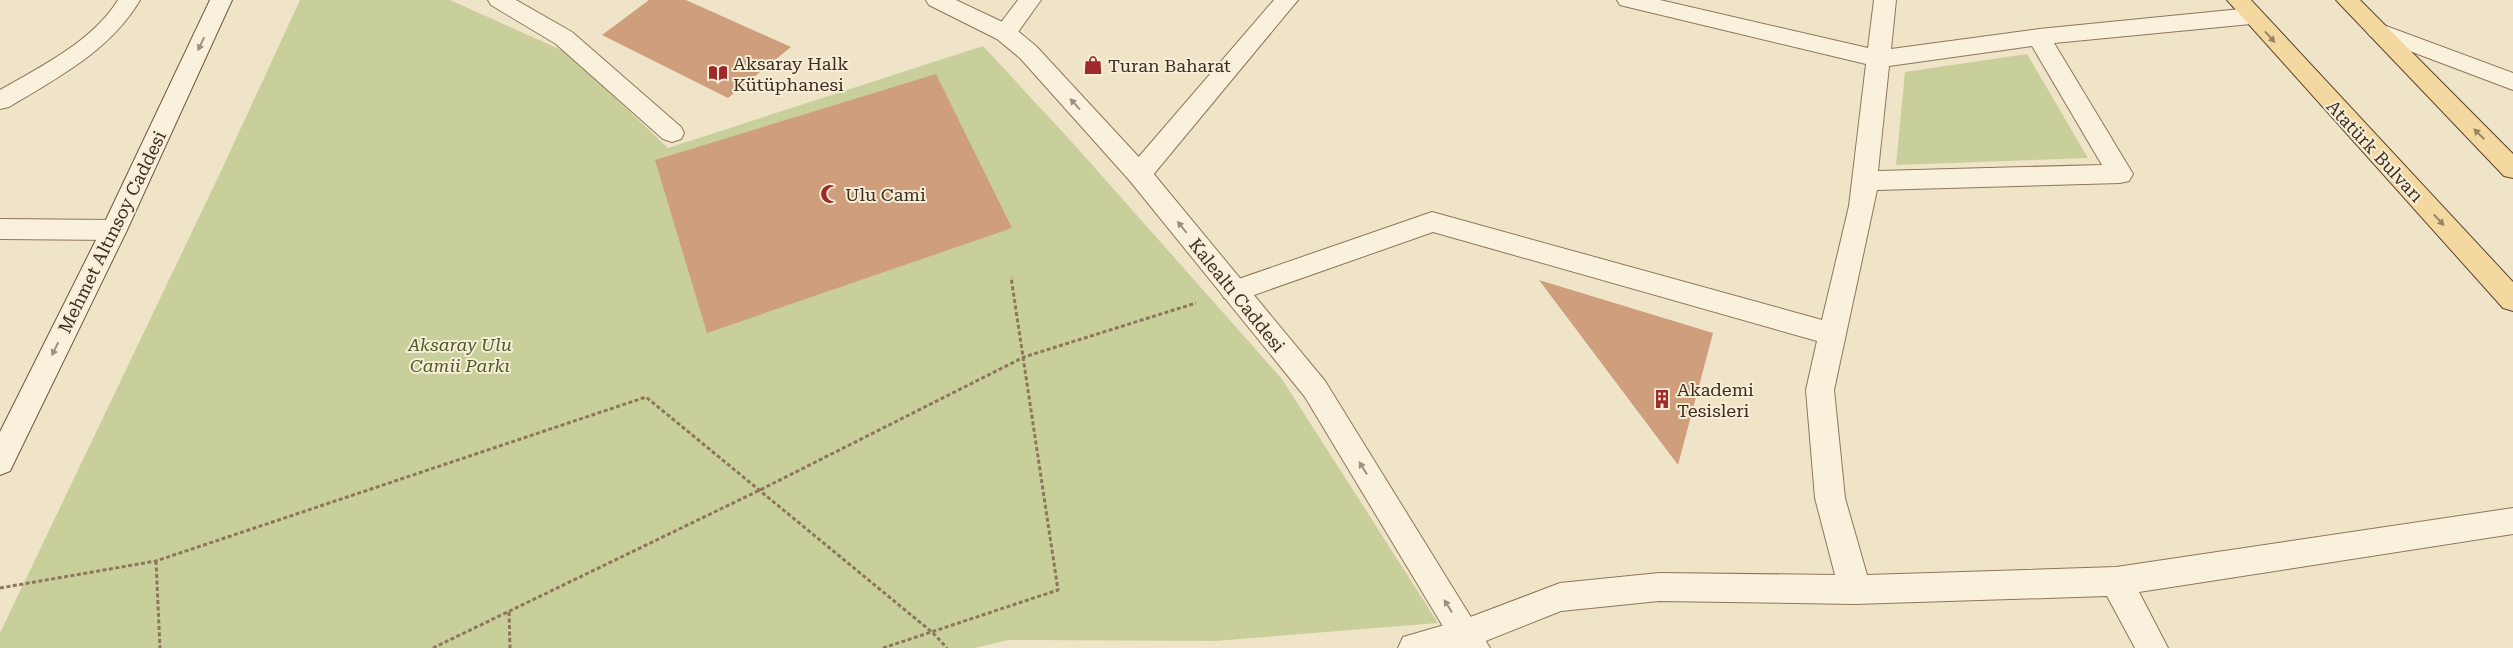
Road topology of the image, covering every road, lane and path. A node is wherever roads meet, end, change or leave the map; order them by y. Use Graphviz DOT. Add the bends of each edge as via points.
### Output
graph roads {
  1 [pos="130,0"];
  2 [pos="221,0"];
  3 [pos="499,0"];
  4 [pos="937,0"];
  5 [pos="1030,0"];
  6 [pos="1287,0"];
  7 [pos="1628,0"];
  8 [pos="1885,0"];
  9 [pos="2347,0"];
  10 [pos="2244,8"];
  11 [pos="2378,31"];
  12 [pos="1005,33"];
  13 [pos="2039,37"];
  14 [pos="1880,59"];
  15 [pos="2513,82"];
  16 [pos="0,101"];
  17 [pos="672,133"];
  18 [pos="2513,169"];
  19 [pos="1139,174"];
  20 [pos="1866,181"];
  21 [pos="0,229"];
  22 [pos="114,230"];
  23 [pos="1011,277"];
  24 [pos="1234,291"];
  25 [pos="2513,300"];
  26 [pos="1832,334"];
  27 [pos="1024,357"];
  28 [pos="0,462"];
  29 [pos="760,490"];
  30 [pos="2513,521"];
  31 [pos="156,561"];
  32 [pos="2116,582"];
  33 [pos="0,588"];
  34 [pos="1855,590"];
  35 [pos="509,612"];
  36 [pos="933,632"];
  37 [pos="1469,641"];
  38 [pos="160,648"];
  39 [pos="433,648"];
  40 [pos="510,648"];
  41 [pos="883,648"];
  42 [pos="946,648"];
  43 [pos="1414,648"];
  44 [pos="2152,648"];
  1 -- 16 [label="street" via="124,12 101,34"];
  2 -- 22 [label="street, Mehmet Altınsoy Caddesi, one-way"];
  3 -- 17 [label="street" via="564,38"];
  4 -- 12 [label="street, Kalealtı Caddesi"];
  5 -- 12 [label="street"];
  6 -- 19 [label="street"];
  7 -- 14 [label="street"];
  8 -- 14 [label="street"];
  9 -- 11 [label="main road"];
  10 -- 13 [label="street"];
  10 -- 25 [label="main road, Atatürk Bulvarı, one-way"];
  11 -- 15 [label="street"];
  18 -- 11 [label="main road, one-way"];
  19 -- 12 [label="street, Kalealtı Caddesi, one-way" via="1028,52"];
  13 -- 14 [label="street"];
  13 -- 20 [label="street" via="2120,174"];
  14 -- 20 [label="street"];
  24 -- 19 [label="street, Kalealtı Caddesi, one-way"];
  20 -- 26 [label="street"];
  21 -- 22 [label="street"];
  22 -- 28 [label="street, Mehmet Altınsoy Caddesi, one-way"];
  23 -- 27 [label="path"];
  24 -- 26 [label="street" via="1432,222"];
  24 -- 27 [label="path"];
  37 -- 24 [label="street, Kalealtı Caddesi, one-way" via="1315,389"];
  26 -- 34 [label="street" via="1820,390 1830,498"];
  27 -- 29 [label="path"];
  27 -- 36 [label="path" via="1058,590"];
  29 -- 31 [label="path" via="646,397"];
  29 -- 35 [label="path"];
  29 -- 36 [label="path"];
  30 -- 32 [label="street"];
  31 -- 33 [label="path"];
  31 -- 38 [label="path"];
  32 -- 34 [label="street"];
  32 -- 44 [label="street"];
  34 -- 37 [label="street" via="1659,587 1560,597"];
  35 -- 39 [label="path"];
  35 -- 40 [label="path"];
  36 -- 41 [label="path"];
  36 -- 42 [label="path"];
  37 -- 43 [label="street"];
}
